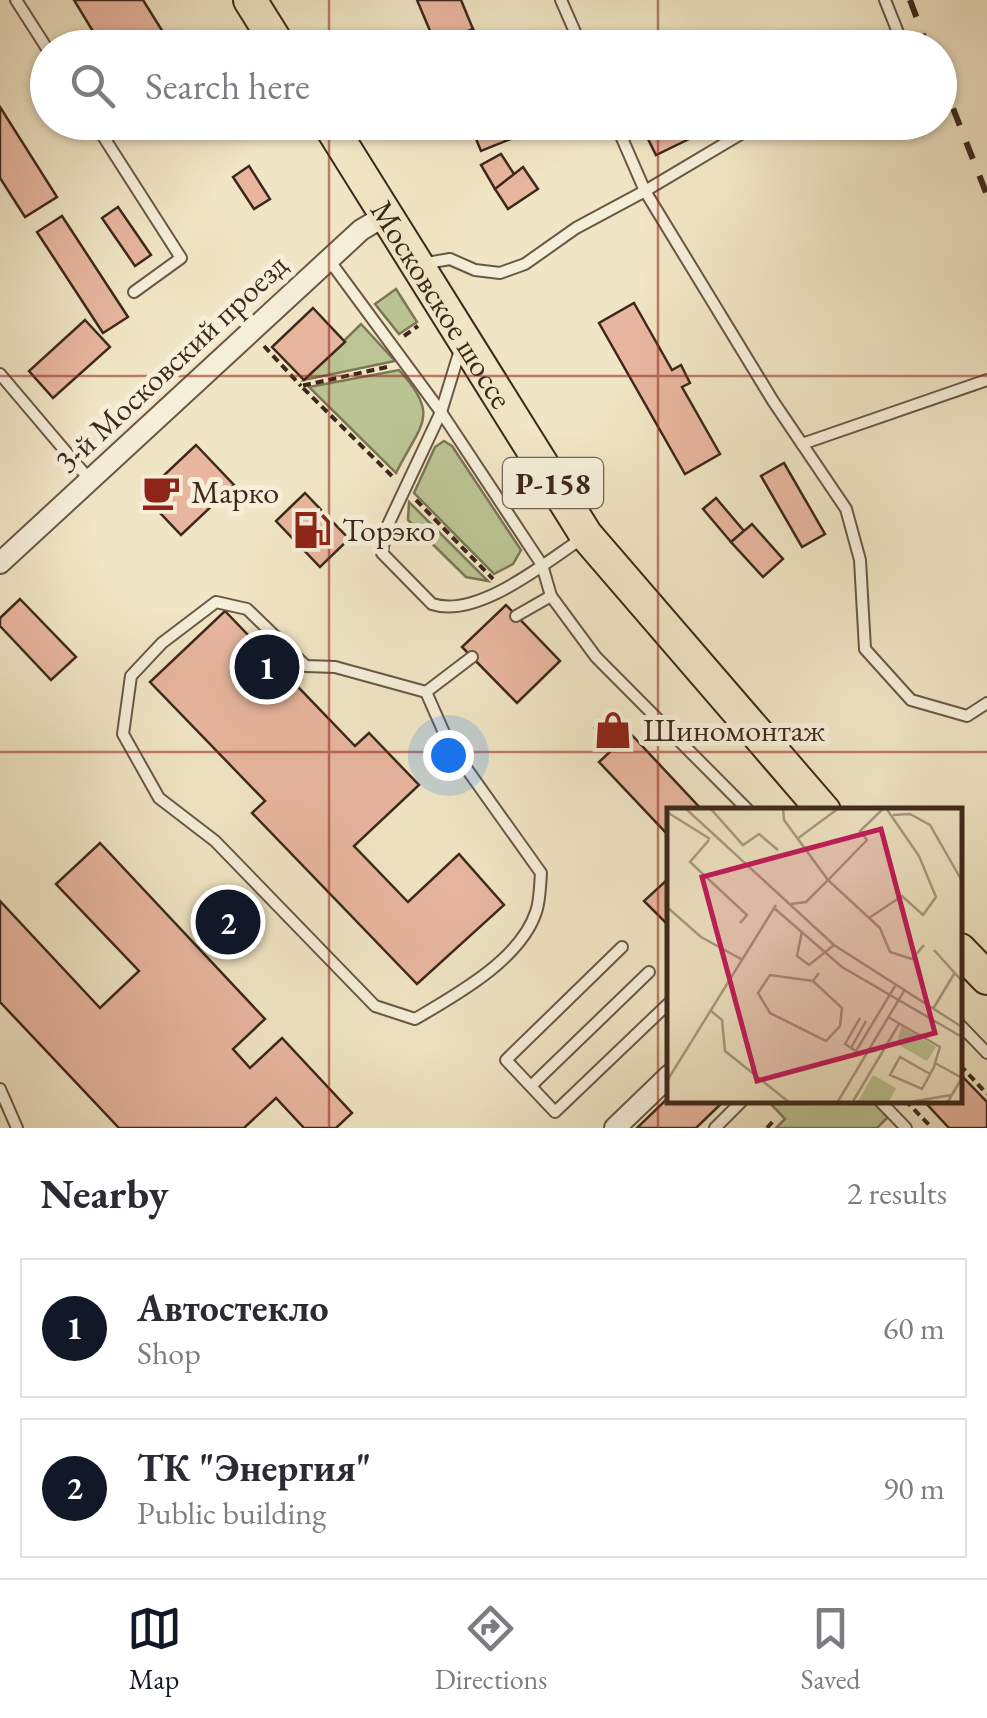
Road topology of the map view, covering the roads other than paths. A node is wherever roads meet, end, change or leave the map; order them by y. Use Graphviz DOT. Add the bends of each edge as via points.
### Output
graph roads {
  1 [pos="16,0"];
  2 [pos="250,0"];
  3 [pos="561,0"];
  4 [pos="884,0"];
  5 [pos="35,30"];
  6 [pos="269,30"];
  7 [pos="574,30"];
  8 [pos="897,30"];
  9 [pos="106,140"];
  10 [pos="340,140"];
  11 [pos="623,140"];
  12 [pos="731,140"];
  13 [pos="645,191"];
  14 [pos="388,214"];
  15 [pos="329,259"];
  16 [pos="418,265"];
  17 [pos="134,292"];
  18 [pos="463,340"];
  19 [pos="0,374"];
  20 [pos="987,380"];
  21 [pos="441,412"];
  22 [pos="802,444"];
  23 [pos="89,479"];
  24 [pos="586,536"];
  25 [pos="0,563"];
  26 [pos="542,565"];
  27 [pos="550,596"];
  28 [pos="516,616"];
  29 [pos="472,657"];
  30 [pos="426,692"];
  31 [pos="987,703"];
  32 [pos="747,808"];
  33 [pos="822,808"];
  34 [pos="622,946"];
  35 [pos="962,952"];
  36 [pos="649,972"];
  37 [pos="987,978"];
  38 [pos="667,1005"];
  39 [pos="962,1027"];
  40 [pos="987,1053"];
  41 [pos="667,1078"];
  42 [pos="531,1086"];
  43 [pos="0,1089"];
  44 [pos="740,1103"];
  45 [pos="882,1103"];
  46 [pos="17,1128"];
  47 [pos="615,1128"];
  48 [pos="715,1128"];
  49 [pos="906,1128"];
  1 -- 5 [label="lane"];
  2 -- 6 [label="main road"];
  3 -- 7 [label="lane"];
  4 -- 8 [label="lane"];
  9 -- 17 [label="lane" via="181,258"];
  10 -- 14 [label="main road, Московское шоссе / Р-158"];
  11 -- 13 [label="lane"];
  12 -- 13 [label="lane"];
  13 -- 16 [label="lane" via="500,273 450,259"];
  13 -- 22 [label="lane"];
  14 -- 15 [label="street, 3-й Московский проезд"];
  14 -- 16 [label="main road, Московское шоссе / Р-158"];
  15 -- 21 [label="lane"];
  15 -- 23 [label="street, 3-й Московский проезд"];
  16 -- 18 [label="main road, Московское шоссе / Р-158"];
  18 -- 21 [label="lane"];
  18 -- 24 [label="main road, Московское шоссе / Р-158"];
  19 -- 23 [label="lane"];
  20 -- 22 [label="lane"];
  21 -- 26 [label="lane"];
  21 -- 26 [label="lane" via="386,528 382,553 443,608 503,589"];
  22 -- 31 [label="lane" via="846,509 860,560 865,649 911,700 967,716"];
  23 -- 25 [label="street, 3-й Московский проезд"];
  24 -- 26 [label="lane"];
  24 -- 33 [label="main road, Московское шоссе / Р-158"];
  26 -- 27 [label="lane"];
  27 -- 28 [label="lane"];
  27 -- 32 [label="lane" via="596,657"];
  29 -- 30 [label="lane"];
  30 -- 30 [label="lane" via="306,666 248,609 216,602 131,676 123,734 160,798 215,840 376,1006 415,1019 504,959 536,913 541,873 449,744"];
  34 -- 42 [label="lane" via="506,1060"];
  35 -- 37 [label="main road"];
  36 -- 42 [label="lane"];
  38 -- 42 [label="lane" via="555,1112"];
  39 -- 40 [label="lane"];
  41 -- 47 [label="street"];
  43 -- 46 [label="lane"];
  44 -- 48 [label="lane"];
  45 -- 49 [label="lane"];
}
